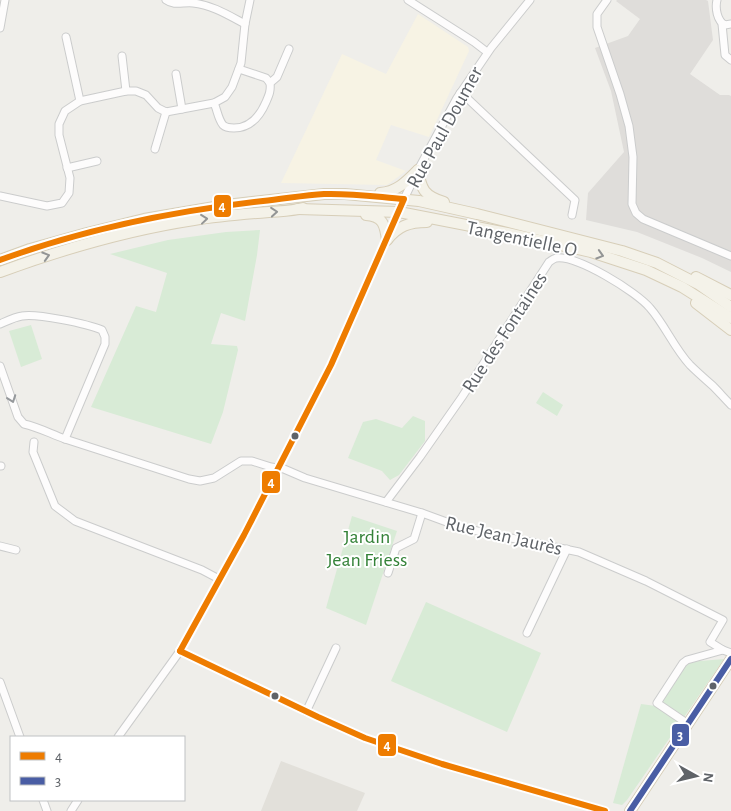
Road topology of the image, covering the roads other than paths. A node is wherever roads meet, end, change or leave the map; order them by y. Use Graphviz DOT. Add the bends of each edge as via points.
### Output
graph roads {
  1 [pos="5,0"];
  2 [pos="166,0"];
  3 [pos="250,0"];
  4 [pos="408,0"];
  5 [pos="530,0"];
  6 [pos="607,0"];
  7 [pos="717,0"];
  8 [pos="246,24"];
  9 [pos="722,24"];
  10 [pos="731,24"];
  11 [pos="0,28"];
  12 [pos="66,38"];
  13 [pos="289,49"];
  14 [pos="487,52"];
  15 [pos="122,56"];
  16 [pos="731,60"];
  17 [pos="239,69"];
  18 [pos="176,74"];
  19 [pos="270,83"];
  20 [pos="126,91"];
  21 [pos="460,93"];
  22 [pos="80,101"];
  23 [pos="214,102"];
  24 [pos="182,109"];
  25 [pos="166,112"];
  26 [pos="155,149"];
  27 [pos="97,161"];
  28 [pos="67,168"];
  29 [pos="418,170"];
  30 [pos="345,194"];
  31 [pos="0,196"];
  32 [pos="404,199"];
  33 [pos="298,209"];
  34 [pos="398,212"];
  35 [pos="477,214"];
  36 [pos="572,215"];
  37 [pos="445,222"];
  38 [pos="511,223"];
  39 [pos="387,240"];
  40 [pos="731,256"];
  41 [pos="0,260"];
  42 [pos="657,263"];
  43 [pos="0,272"];
  44 [pos="664,278"];
  45 [pos="731,295"];
  46 [pos="731,307"];
  47 [pos="731,318"];
  48 [pos="0,324"];
  49 [pos="731,330"];
  50 [pos="0,366"];
  51 [pos="731,405"];
  52 [pos="65,439"];
  53 [pos="34,442"];
  54 [pos="278,468"];
  55 [pos="386,502"];
  56 [pos="422,513"];
  57 [pos="0,546"];
  58 [pos="567,549"];
  59 [pos="16,550"];
  60 [pos="388,573"];
  61 [pos="219,579"];
  62 [pos="527,634"];
  63 [pos="336,648"];
  64 [pos="723,650"];
  65 [pos="180,651"];
  66 [pos="731,659"];
  67 [pos="0,682"];
  68 [pos="306,712"];
  69 [pos="688,724"];
  70 [pos="20,736"];
  71 [pos="119,736"];
  72 [pos="605,811"];
  73 [pos="630,811"];
  1 -- 11 [label="street"];
  2 -- 8 [label="street" via="171,4 211,6"];
  3 -- 8 [label="street"];
  4 -- 14 [label="street"];
  5 -- 14 [label="street, Rue Paul Doumer"];
  6 -- 40 [label="street" via="597,14 597,27 629,126 633,158 632,204 636,213 643,219"];
  7 -- 9 [label="street"];
  8 -- 17 [label="street"];
  9 -- 10 [label="street"];
  9 -- 16 [label="street" via="725,55"];
  12 -- 22 [label="street"];
  13 -- 19 [label="street" via="277,77"];
  14 -- 21 [label="street, Rue Paul Doumer"];
  15 -- 20 [label="street"];
  17 -- 19 [label="street" via="266,78"];
  17 -- 23 [label="street" via="232,87"];
  18 -- 24 [label="street"];
  19 -- 23 [label="street" via="271,90 264,107 250,124 226,127"];
  20 -- 22 [label="street"];
  20 -- 25 [label="street" via="136,90 146,95"];
  21 -- 29 [label="street, Rue Paul Doumer"];
  21 -- 36 [label="street" via="575,200"];
  22 -- 28 [label="street" via="65,111 59,124"];
  23 -- 24 [label="street"];
  24 -- 25 [label="street"];
  25 -- 26 [label="street"];
  27 -- 28 [label="street"];
  28 -- 31 [label="street" via="69,193 62,203 47,206"];
  29 -- 30 [label="main road" via="388,193"];
  29 -- 32 [label="street, Rue Paul Doumer"];
  29 -- 38 [label="main road" via="420,183 430,196"];
  30 -- 32 [label="main road, Tangentielle O"];
  30 -- 41 [label="main road" via="226,206 144,219"];
  32 -- 33 [label="main road" via="395,206 318,205"];
  32 -- 34 [label="street, Rue Paul Doumer"];
  32 -- 35 [label="main road, Tangentielle O"];
  33 -- 34 [label="main road, Tangentielle O"];
  33 -- 39 [label="main road" via="375,216 383,224"];
  43 -- 33 [label="main road, one-way" via="73,247 146,229 195,220"];
  34 -- 35 [label="main road" via="408,206 463,215"];
  34 -- 37 [label="main road, Tangentielle O"];
  34 -- 39 [label="street, Rue Paul Doumer"];
  35 -- 38 [label="main road, Tangentielle O"];
  37 -- 39 [label="main road" via="414,222"];
  37 -- 44 [label="main road, Tangentielle O, one-way" via="590,252"];
  38 -- 42 [label="main road, Tangentielle O" via="594,243"];
  39 -- 54 [label="street, Rue Paul Doumer" via="331,365"];
  42 -- 45 [label="main road" via="712,284"];
  42 -- 46 [label="main road, Tangentielle O" via="698,284"];
  44 -- 47 [label="main road, Tangentielle O"];
  44 -- 49 [label="main road"];
  48 -- 52 [label="street" via="34,315 102,330 105,344"];
  50 -- 52 [label="street, Rue Jean Jaurès, one-way" via="18,417 24,424"];
  51 -- 55 [label="street, Rue des Fontaines" via="677,349 646,303 596,270 557,258 549,262 462,397"];
  52 -- 54 [label="street, Rue Jean Jaurès" via="200,481 214,478 241,461"];
  53 -- 61 [label="street" via="33,452 55,506 75,521"];
  54 -- 55 [label="street, Rue Jean Jaurès"];
  54 -- 61 [label="street, Rue Paul Doumer"];
  55 -- 56 [label="street, Rue Jean Jaurès"];
  56 -- 58 [label="street, Rue Jean Jaurès" via="474,531"];
  56 -- 60 [label="street" via="414,539 396,548"];
  57 -- 59 [label="street"];
  58 -- 62 [label="street"];
  58 -- 64 [label="street, Rue Jean Jaurès" via="646,580 723,620 710,642"];
  61 -- 65 [label="street, Rue Paul Doumer"];
  63 -- 68 [label="street"];
  64 -- 66 [label="street"];
  64 -- 69 [label="street" via="683,663 657,703"];
  65 -- 68 [label="street"];
  65 -- 71 [label="street, Rue Paul Doumer"];
  66 -- 69 [label="main road"];
  67 -- 70 [label="street"];
  68 -- 72 [label="street" via="364,738 442,764"];
  69 -- 73 [label="main road"];
}
